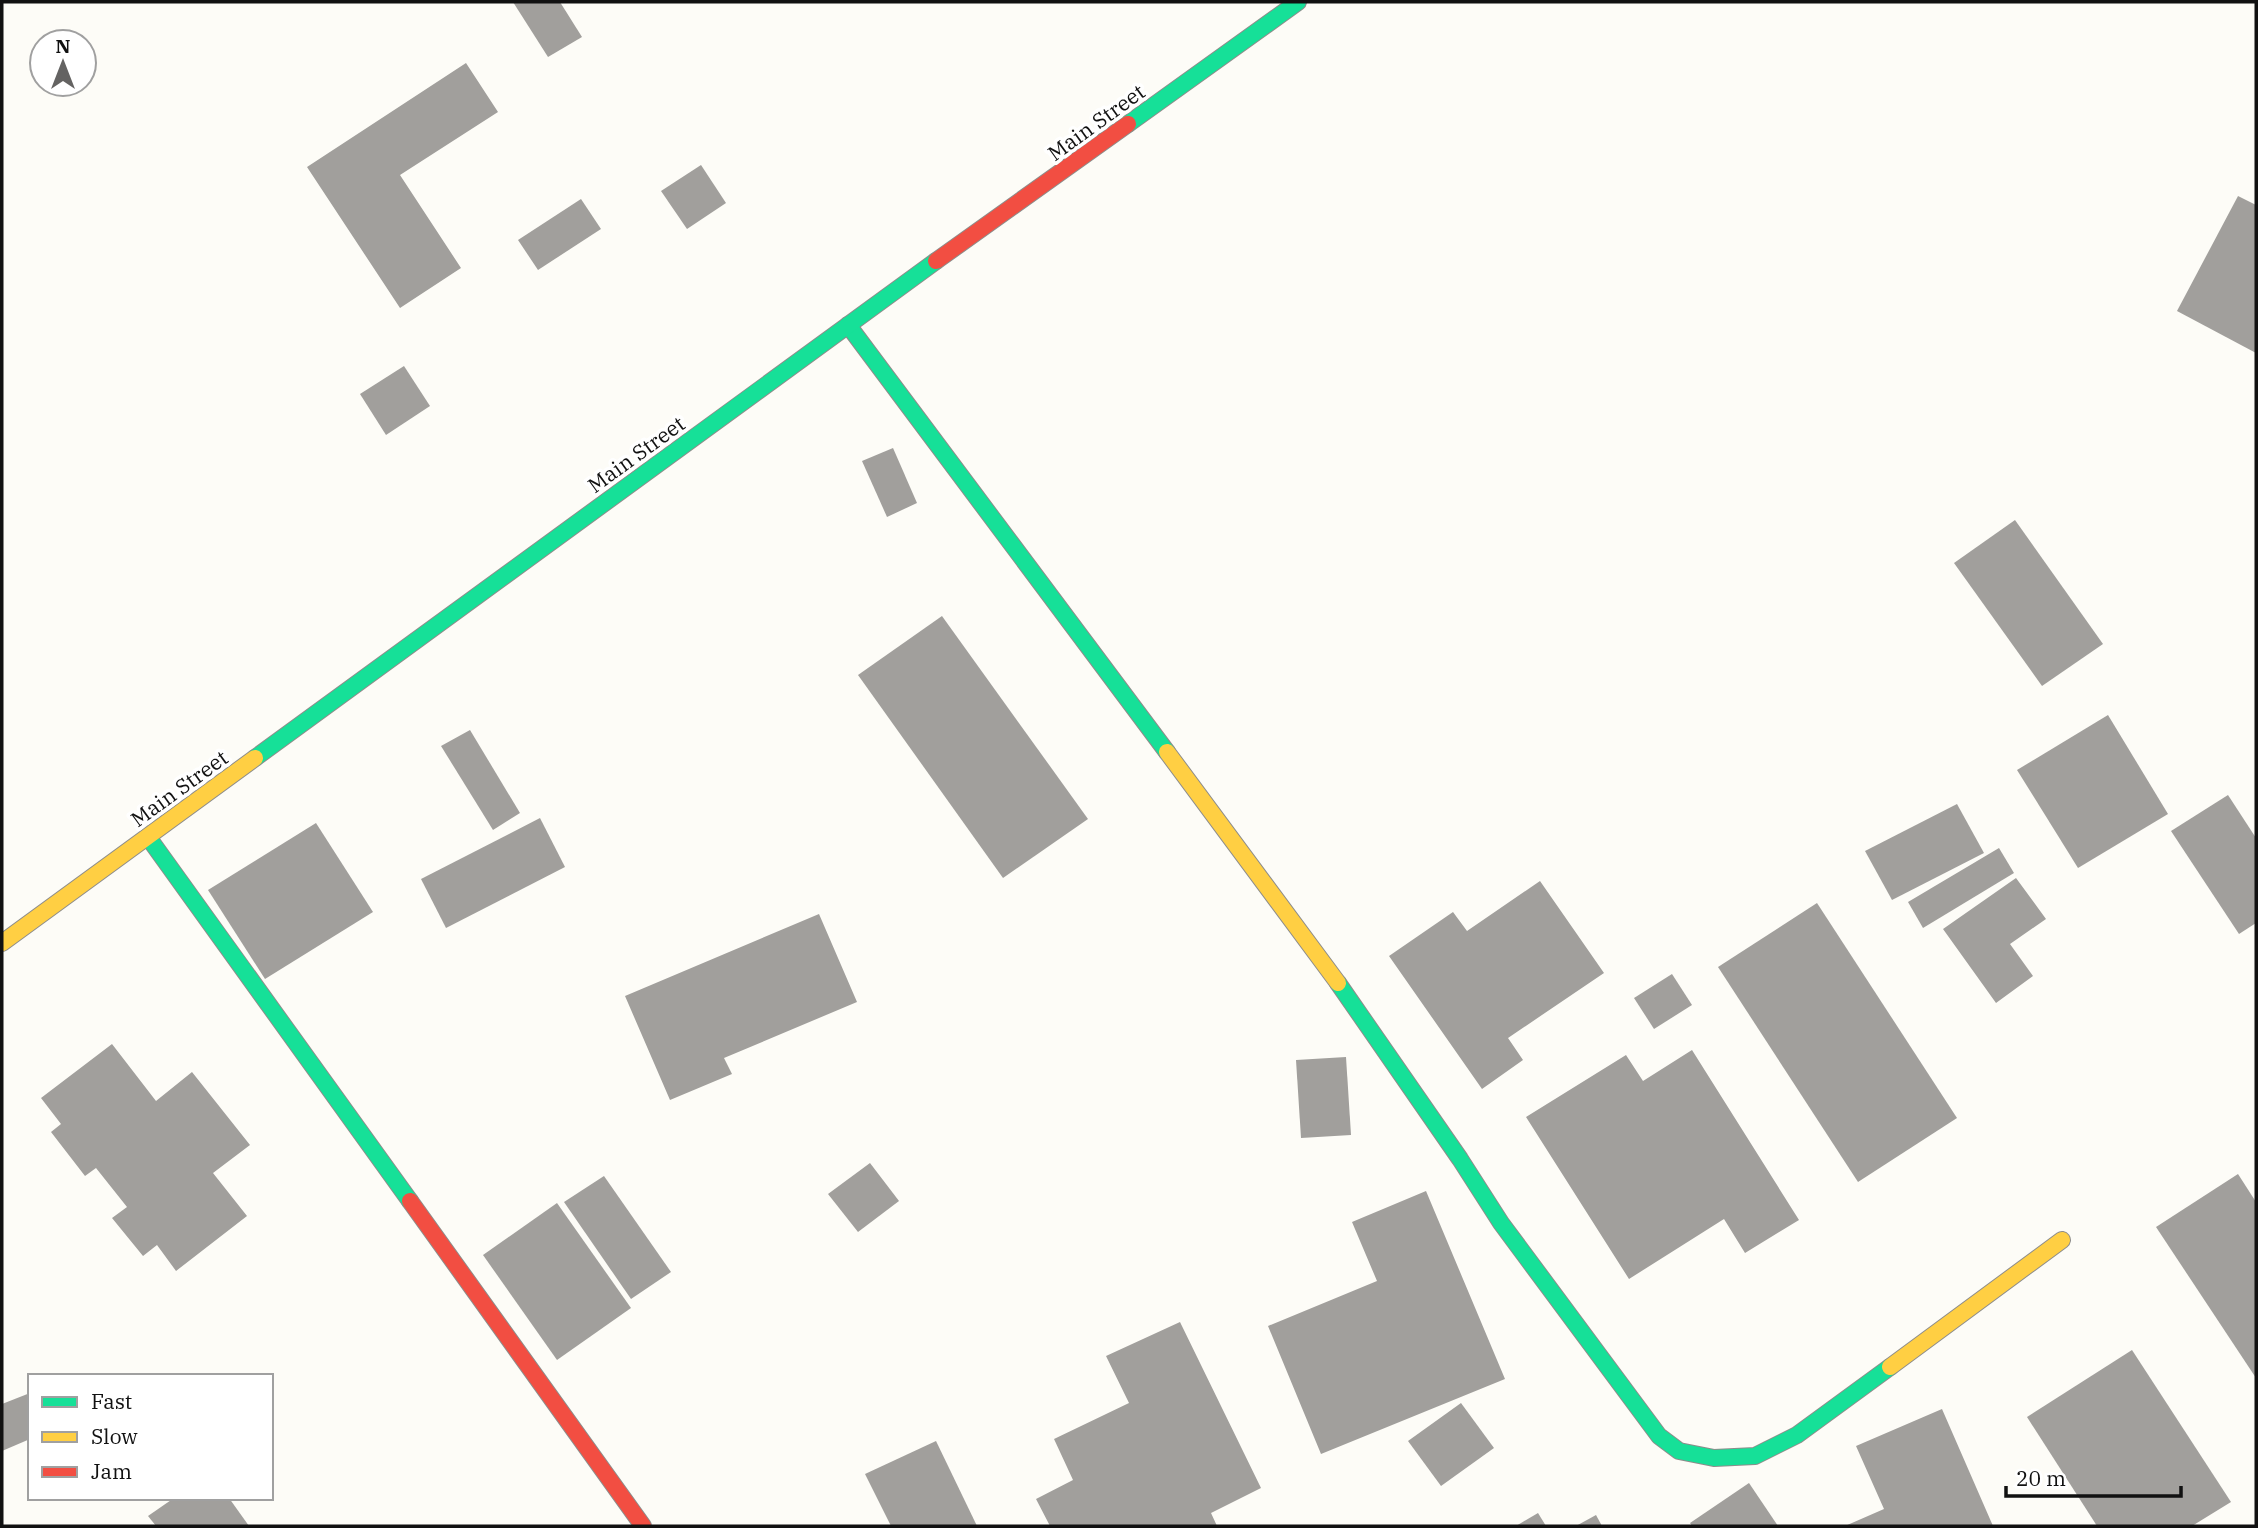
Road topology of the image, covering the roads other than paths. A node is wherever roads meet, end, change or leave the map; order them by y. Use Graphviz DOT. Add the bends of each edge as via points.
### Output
graph roads {
  1 [pos="1298,2"];
  2 [pos="848,325"];
  3 [pos="148,836"];
  4 [pos="2,943"];
  5 [pos="2062,1240"];
  6 [pos="643,1526"];
  1 -- 2 [label="street, Main Street"];
  2 -- 3 [label="street, Main Street"];
  2 -- 5 [label="street" via="1313,948 1501,1223 1659,1436 1679,1451 1714,1458 1755,1456 1797,1435"];
  3 -- 4 [label="street, Main Street"];
  3 -- 6 [label="street"];
}
